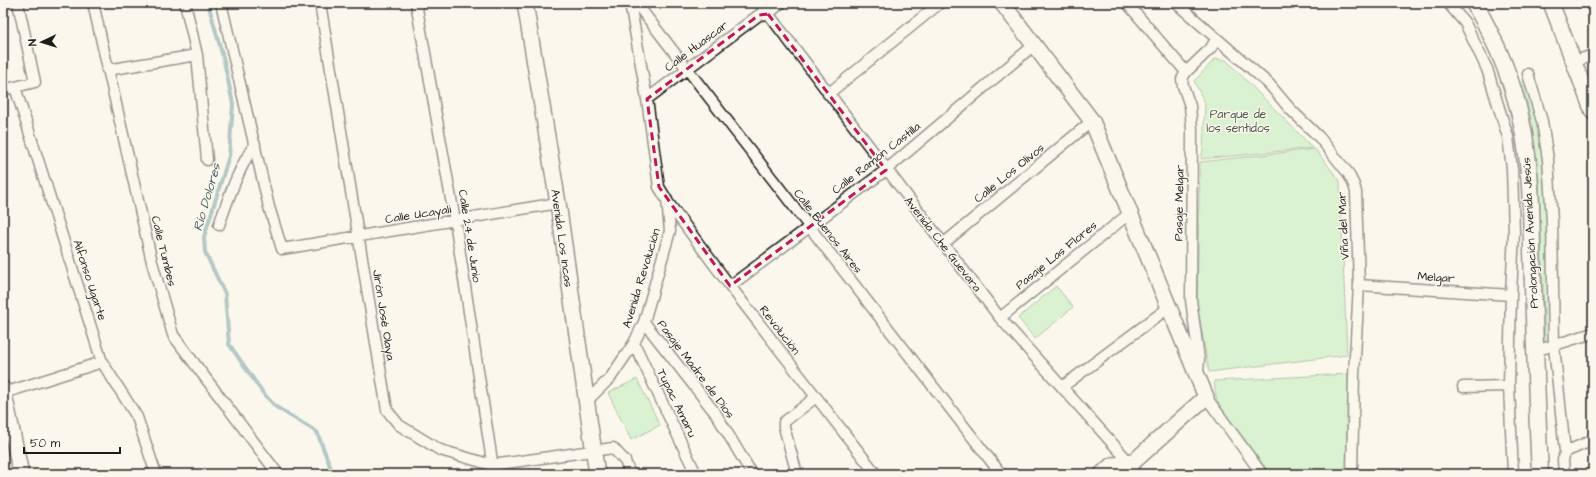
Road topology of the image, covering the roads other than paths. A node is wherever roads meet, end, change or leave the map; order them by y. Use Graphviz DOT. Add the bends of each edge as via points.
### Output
graph roads {
  1 [pos="18,3"];
  2 [pos="93,3"];
  3 [pos="185,3"];
  4 [pos="221,3"];
  5 [pos="320,3"];
  6 [pos="416,3"];
  7 [pos="525,3"];
  8 [pos="630,3"];
  9 [pos="636,3"];
  10 [pos="760,3"];
  11 [pos="781,3"];
  12 [pos="940,3"];
  13 [pos="1002,3"];
  14 [pos="1127,3"];
  15 [pos="1176,3"];
  16 [pos="1448,3"];
  17 [pos="1474,3"];
  18 [pos="1551,3"];
  19 [pos="768,14"];
  20 [pos="1216,39"];
  21 [pos="1034,45"];
  22 [pos="197,55"];
  23 [pos="1593,55"];
  24 [pos="1502,60"];
  25 [pos="1573,62"];
  26 [pos="687,68"];
  27 [pos="1487,69"];
  28 [pos="107,70"];
  29 [pos="1186,72"];
  30 [pos="1528,74"];
  31 [pos="15,87"];
  32 [pos="3,90"];
  33 [pos="828,94"];
  34 [pos="647,99"];
  35 [pos="1593,112"];
  36 [pos="1092,122"];
  37 [pos="1516,136"];
  38 [pos="255,144"];
  39 [pos="207,160"];
  40 [pos="886,170"];
  41 [pos="666,200"];
  42 [pos="558,203"];
  43 [pos="1130,213"];
  44 [pos="454,221"];
  45 [pos="219,225"];
  46 [pos="809,227"];
  47 [pos="1514,232"];
  48 [pos="1532,234"];
  49 [pos="358,237"];
  50 [pos="943,244"];
  51 [pos="1359,285"];
  52 [pos="730,286"];
  53 [pos="1511,295"];
  54 [pos="1168,308"];
  55 [pos="1000,318"];
  56 [pos="644,322"];
  57 [pos="1593,333"];
  58 [pos="634,343"];
  59 [pos="1554,346"];
  60 [pos="1535,351"];
  61 [pos="102,362"];
  62 [pos="1198,382"];
  63 [pos="1510,386"];
  64 [pos="1062,387"];
  65 [pos="1463,387"];
  66 [pos="3,391"];
  67 [pos="816,397"];
  68 [pos="1206,398"];
  69 [pos="586,402"];
  70 [pos="1593,440"];
  71 [pos="594,450"];
  72 [pos="1565,452"];
  73 [pos="493,470"];
  74 [pos="1132,471"];
  75 [pos="22,474"];
  76 [pos="156,474"];
  77 [pos="278,474"];
  78 [pos="597,474"];
  79 [pos="630,474"];
  80 [pos="696,474"];
  81 [pos="752,474"];
  82 [pos="797,474"];
  83 [pos="876,474"];
  84 [pos="1001,474"];
  85 [pos="1102,474"];
  86 [pos="1262,474"];
  87 [pos="1352,474"];
  88 [pos="1513,474"];
  89 [pos="1540,474"];
  90 [pos="1564,474"];
  1 -- 31 [label="street" via="35,82"];
  2 -- 28 [label="street, Calle Tumbes"];
  3 -- 22 [label="street"];
  4 -- 38 [label="street"];
  5 -- 49 [label="street, Jirón José Olaya"];
  6 -- 44 [label="street, Calle 24 de Junio"];
  7 -- 42 [label="street, Avenida Los Incas"];
  8 -- 34 [label="street, Avenida Revolución"];
  9 -- 26 [label="street, Calle Buenos Aires"];
  10 -- 19 [label="street, Avenida Che Guevara"];
  11 -- 19 [label="street, Calle Huascar"];
  12 -- 33 [label="street"];
  13 -- 21 [label="street"];
  14 -- 29 [label="street"];
  15 -- 20 [label="street, Viña del Mar"];
  16 -- 27 [label="street" via="1465,23"];
  17 -- 24 [label="main road, Prolongación Avenida Jesús" via="1490,31"];
  18 -- 25 [label="street"];
  19 -- 26 [label="street, Calle Huascar" via="759,15"];
  19 -- 33 [label="street, Avenida Che Guevara"];
  20 -- 29 [label="street"];
  20 -- 51 [label="street, Viña del Mar" via="1269,84 1319,137 1348,173 1356,192"];
  21 -- 36 [label="street"];
  21 -- 40 [label="street, Calle Ramón Castilla"];
  22 -- 28 [label="street"];
  22 -- 39 [label="street"];
  23 -- 25 [label="street"];
  24 -- 27 [label="street"];
  24 -- 37 [label="main road, Prolongación Avenida Jesús" via="1511,84"];
  25 -- 35 [label="street"];
  26 -- 34 [label="street, Calle Huascar"];
  26 -- 46 [label="street, Calle Buenos Aires"];
  27 -- 37 [label="street"];
  28 -- 77 [label="street, Calle Tumbes" via="152,262 172,335"];
  29 -- 62 [label="street, Pasaje Melgar" via="1182,79 1190,106 1192,129 1190,300 1199,359"];
  30 -- 59 [label="street" via="1542,121 1548,160 1552,221"];
  31 -- 32 [label="street"];
  31 -- 61 [label="street, Alfonso Ugarte"];
  33 -- 40 [label="street, Avenida Che Guevara"];
  34 -- 41 [label="street, Avenida Revolución" via="659,187"];
  36 -- 43 [label="street"];
  36 -- 50 [label="street, Calle Los Olivos"];
  37 -- 47 [label="street" via="1512,169"];
  37 -- 48 [label="main road, Prolongación Avenida Jesús" via="1530,185"];
  38 -- 45 [label="street" via="242,165"];
  38 -- 49 [label="street, Calle Ucayali" via="269,207 282,249"];
  40 -- 46 [label="street, Calle Ramón Castilla"];
  40 -- 50 [label="street, Avenida Che Guevara"];
  41 -- 52 [label="street, Revolución"];
  41 -- 56 [label="street, Avenida Revolución" via="670,231"];
  42 -- 44 [label="street, Calle Ucayali"];
  42 -- 69 [label="street, Avenida Los Incas"];
  43 -- 54 [label="street"];
  43 -- 55 [label="street, Pasaje Las Flores"];
  44 -- 49 [label="street, Calle Ucayali"];
  44 -- 73 [label="street, Calle 24 de Junio"];
  46 -- 52 [label="street, Calle Ramón Castilla"];
  46 -- 84 [label="street, Calle Buenos Aires"];
  47 -- 48 [label="street"];
  47 -- 53 [label="street"];
  48 -- 60 [label="main road, Prolongación Avenida Jesús"];
  49 -- 73 [label="street, Jirón José Olaya" via="387,410 400,425 440,450"];
  50 -- 55 [label="street, Avenida Che Guevara"];
  51 -- 53 [label="street, Melgar"];
  51 -- 87 [label="street, Viña del Mar"];
  52 -- 67 [label="street, Revolución"];
  53 -- 63 [label="street"];
  54 -- 62 [label="street"];
  54 -- 64 [label="street"];
  55 -- 64 [label="street, Avenida Che Guevara"];
  56 -- 58 [label="street, Avenida Revolución"];
  56 -- 81 [label="street, Pasaje Madre de Dios" via="716,414"];
  57 -- 59 [label="street"];
  58 -- 69 [label="street, Avenida Revolución" via="611,377"];
  58 -- 80 [label="street, Tupac Amaru"];
  59 -- 60 [label="street"];
  59 -- 72 [label="street"];
  60 -- 89 [label="main road, Prolongación Avenida Jesús"];
  61 -- 66 [label="street"];
  61 -- 76 [label="street, Alfonso Ugarte" via="137,417"];
  62 -- 68 [label="street"];
  63 -- 65 [label="street"];
  63 -- 88 [label="street"];
  64 -- 74 [label="street, Avenida Che Guevara"];
  66 -- 75 [label="street"];
  67 -- 82 [label="street" via="784,422"];
  67 -- 83 [label="street, Revolución"];
  68 -- 74 [label="street"];
  68 -- 86 [label="street"];
  69 -- 71 [label="street, Avenida Los Incas"];
  70 -- 72 [label="street"];
  71 -- 73 [label="street, Jirón José Olaya"];
  71 -- 78 [label="street, Avenida Los Incas"];
  71 -- 79 [label="street, Jirón José Olaya" via="613,448 625,461"];
  72 -- 90 [label="street"];
  74 -- 85 [label="street" via="1112,465"];
}
